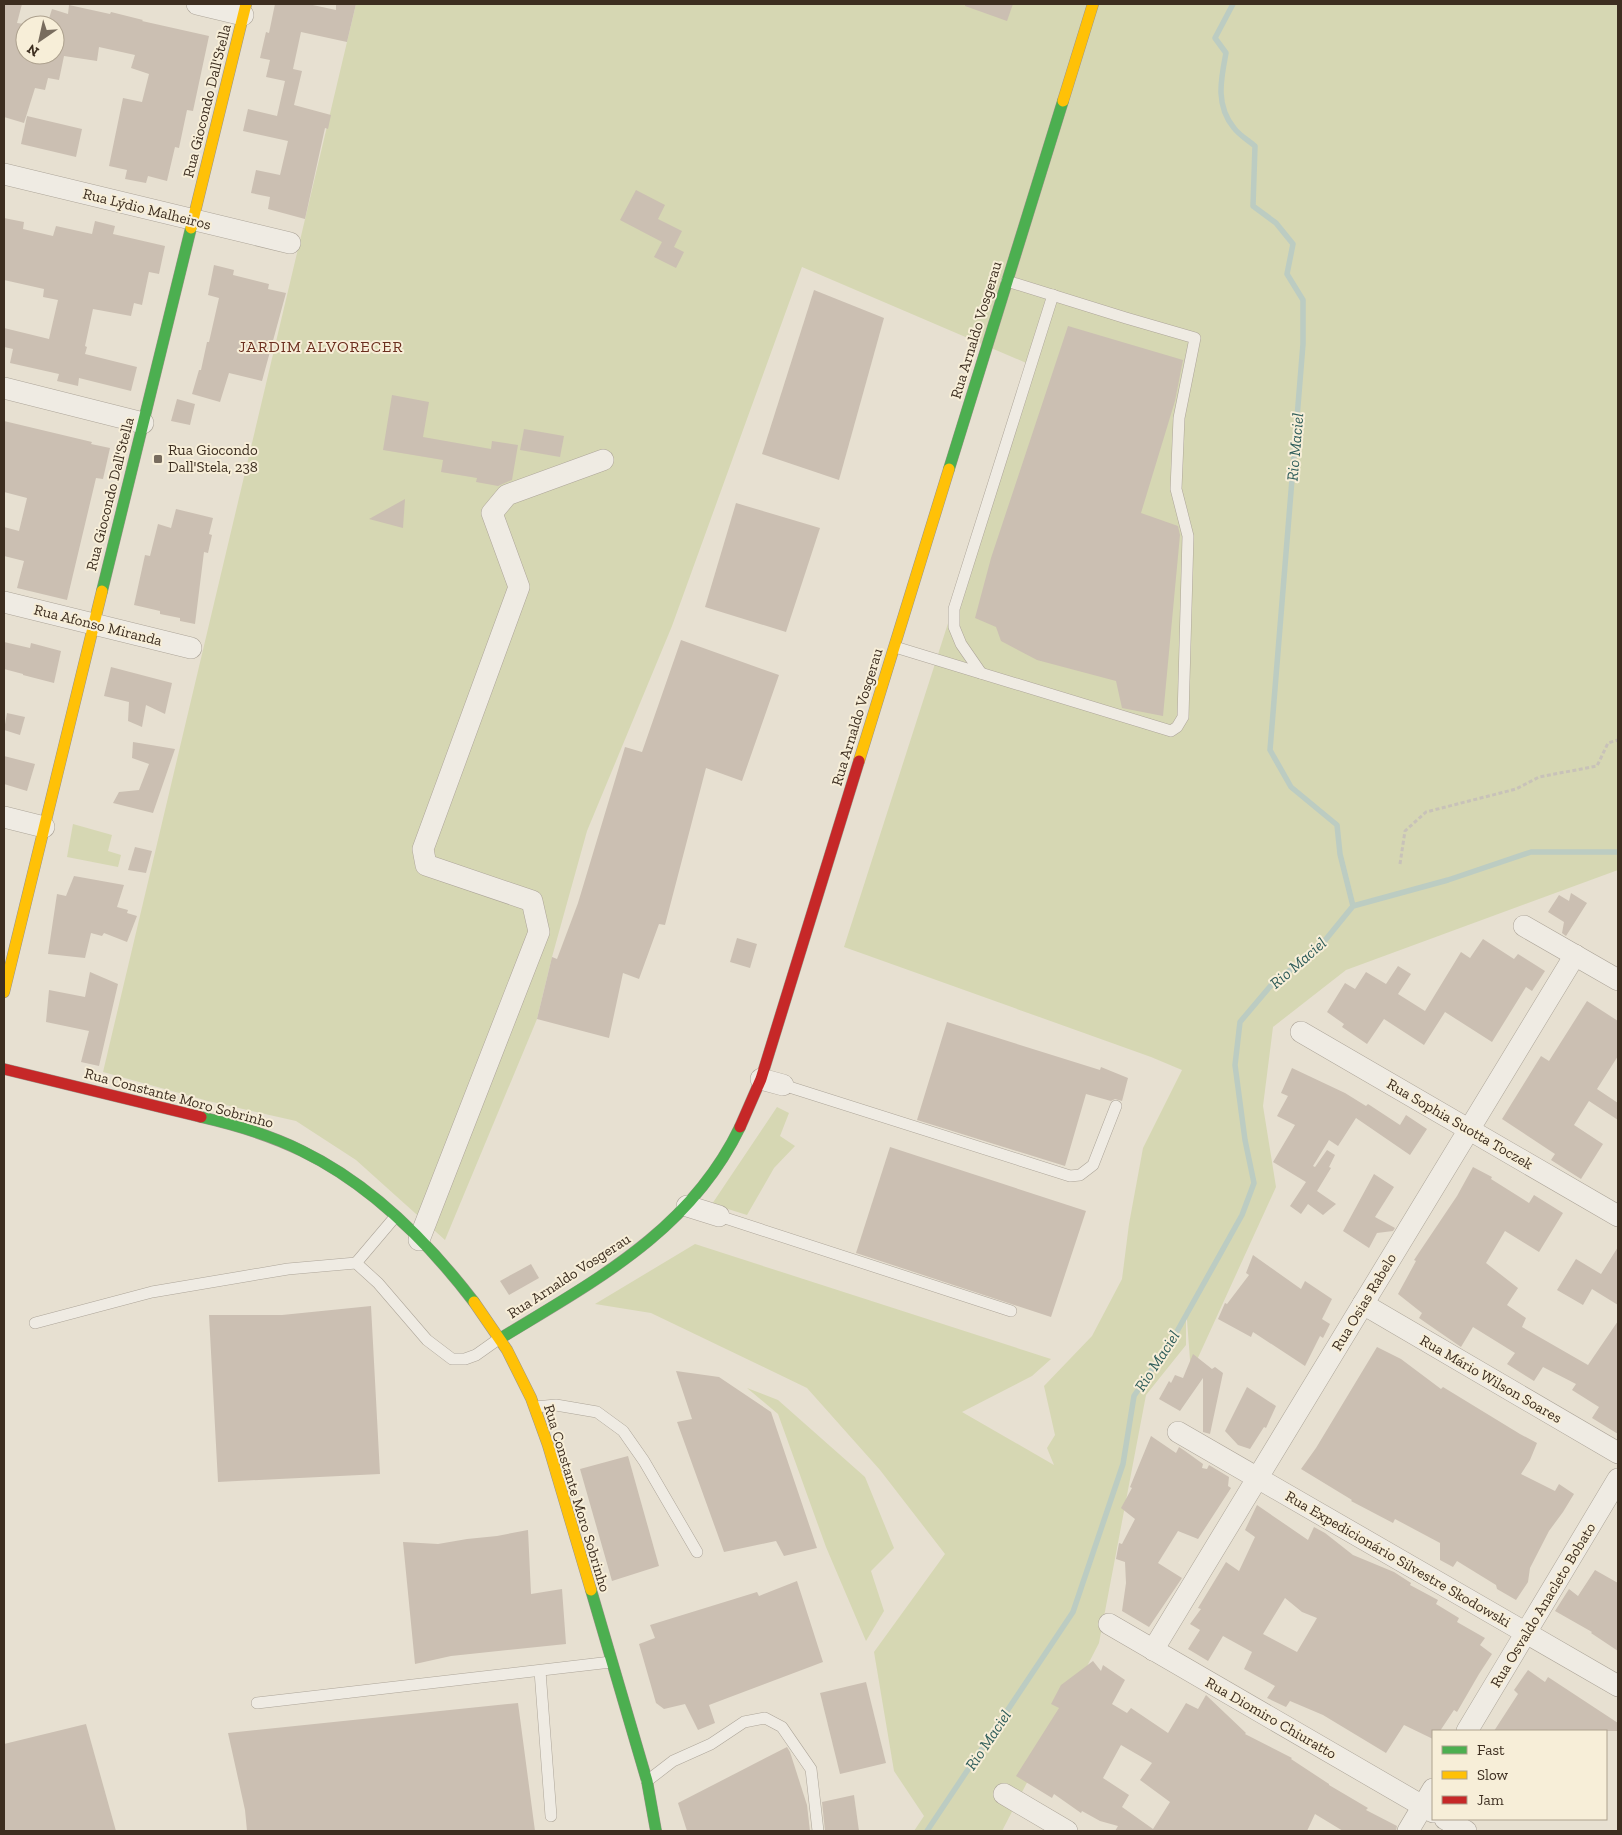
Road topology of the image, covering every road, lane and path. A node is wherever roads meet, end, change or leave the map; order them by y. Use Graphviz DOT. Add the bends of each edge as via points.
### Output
graph roads {
  1 [pos="197,4"];
  2 [pos="1094,4"];
  3 [pos="245,9"];
  4 [pos="4,174"];
  5 [pos="193,220"];
  6 [pos="290,244"];
  7 [pos="1007,281"];
  8 [pos="1054,295"];
  9 [pos="4,388"];
  10 [pos="143,423"];
  11 [pos="603,460"];
  12 [pos="4,602"];
  13 [pos="94,624"];
  14 [pos="895,647"];
  15 [pos="191,648"];
  16 [pos="981,673"];
  17 [pos="1618,740"];
  18 [pos="4,817"];
  19 [pos="44,827"];
  20 [pos="1400,864"];
  21 [pos="1524,926"];
  22 [pos="1575,955"];
  23 [pos="1618,980"];
  24 [pos="4,992"];
  25 [pos="1301,1032"];
  26 [pos="4,1069"];
  27 [pos="761,1079"];
  28 [pos="783,1085"];
  29 [pos="1116,1106"];
  30 [pos="1469,1129"];
  31 [pos="687,1206"];
  32 [pos="719,1216"];
  33 [pos="1618,1216"];
  34 [pos="395,1217"];
  35 [pos="419,1240"];
  36 [pos="356,1263"];
  37 [pos="1363,1304"];
  38 [pos="1011,1311"];
  39 [pos="35,1323"];
  40 [pos="500,1338"];
  41 [pos="535,1408"];
  42 [pos="1178,1432"];
  43 [pos="1618,1453"];
  44 [pos="1258,1478"];
  45 [pos="1618,1479"];
  46 [pos="697,1552"];
  47 [pos="1109,1624"];
  48 [pos="1526,1633"];
  49 [pos="1153,1650"];
  50 [pos="611,1662"];
  51 [pos="540,1671"];
  52 [pos="1618,1686"];
  53 [pos="256,1703"];
  54 [pos="1469,1730"];
  55 [pos="647,1781"];
  56 [pos="1004,1794"];
  57 [pos="1430,1802"];
  58 [pos="551,1816"];
  59 [pos="1447,1820"];
  60 [pos="656,1831"];
  61 [pos="818,1831"];
  62 [pos="1067,1831"];
  63 [pos="1408,1831"];
  64 [pos="1466,1831"];
  1 -- 3 [label="street"];
  2 -- 7 [label="street, Rua Arnaldo Vosgerau"];
  3 -- 5 [label="street, Rua Giocondo Dall'Stella"];
  4 -- 5 [label="street, Rua Lýdio Malheiros"];
  5 -- 6 [label="street, Rua Lýdio Malheiros"];
  5 -- 10 [label="street, Rua Giocondo Dall'Stella"];
  7 -- 8 [label="lane"];
  7 -- 14 [label="street, Rua Arnaldo Vosgerau"];
  8 -- 16 [label="lane" via="954,609 954,627 961,644"];
  8 -- 16 [label="lane" via="1195,338 1179,418 1176,489 1188,536 1183,717 1177,728 1170,731"];
  9 -- 10 [label="street"];
  10 -- 13 [label="street, Rua Giocondo Dall'Stella"];
  11 -- 35 [label="street" via="507,495 492,513 519,587 423,849 426,865 532,901 539,932"];
  12 -- 13 [label="street, Rua Afonso Miranda"];
  13 -- 15 [label="street, Rua Afonso Miranda"];
  13 -- 19 [label="street, Rua Giocondo Dall'Stella"];
  14 -- 16 [label="lane"];
  14 -- 27 [label="street, Rua Arnaldo Vosgerau"];
  17 -- 20 [label="path" via="1608,743 1597,766 1540,777 1516,789 1426,812 1405,831"];
  18 -- 19 [label="street"];
  19 -- 24 [label="street, Rua Giocondo Dall'Stella"];
  21 -- 22 [label="street"];
  22 -- 23 [label="street"];
  22 -- 30 [label="street, Rua Osias Rabelo"];
  25 -- 30 [label="street, Rua Sophia Suotta Toczek"];
  26 -- 34 [label="street, Rua Constante Moro Sobrinho" via="267,1135 349,1178"];
  27 -- 28 [label="street"];
  27 -- 31 [label="street, Rua Arnaldo Vosgerau" via="730,1148"];
  28 -- 29 [label="lane" via="1070,1176 1080,1175 1093,1164"];
  30 -- 33 [label="street, Rua Sophia Suotta Toczek"];
  30 -- 37 [label="street, Rua Osias Rabelo"];
  31 -- 32 [label="street"];
  31 -- 40 [label="street, Rua Arnaldo Vosgerau" via="652,1239 613,1268"];
  32 -- 38 [label="lane"];
  34 -- 35 [label="street, Rua Constante Moro Sobrinho"];
  34 -- 36 [label="lane"];
  35 -- 40 [label="street, Rua Constante Moro Sobrinho" via="454,1276"];
  36 -- 39 [label="lane" via="288,1269 152,1292"];
  36 -- 40 [label="lane" via="378,1283 427,1340 452,1359 465,1360"];
  37 -- 43 [label="street, Rua Mário Wilson Soares"];
  37 -- 44 [label="street, Rua Osias Rabelo"];
  40 -- 41 [label="street, Rua Constante Moro Sobrinho" via="520,1372"];
  41 -- 46 [label="lane" via="556,1405 597,1412 623,1430"];
  41 -- 50 [label="street, Rua Constante Moro Sobrinho"];
  42 -- 44 [label="street, Rua Expedicionário Silvestre Skodowski"];
  44 -- 48 [label="street, Rua Expedicionário Silvestre Skodowski"];
  44 -- 49 [label="street, Rua Osias Rabelo"];
  45 -- 48 [label="street, Rua Osvaldo Anacleto Bobato"];
  47 -- 49 [label="street, Rua Diomiro Chiuratto"];
  48 -- 52 [label="street, Rua Expedicionário Silvestre Skodowski"];
  48 -- 54 [label="street, Rua Osvaldo Anacleto Bobato"];
  49 -- 57 [label="street, Rua Diomiro Chiuratto"];
  50 -- 51 [label="lane"];
  50 -- 55 [label="street, Rua Constante Moro Sobrinho"];
  51 -- 53 [label="lane"];
  51 -- 58 [label="lane"];
  55 -- 60 [label="street, Rua Constante Moro Sobrinho"];
  55 -- 61 [label="lane" via="673,1761 711,1744 744,1722 765,1718 782,1727 810,1769"];
  56 -- 62 [label="street"];
  57 -- 63 [label="street"];
  59 -- 64 [label="street"];
}
